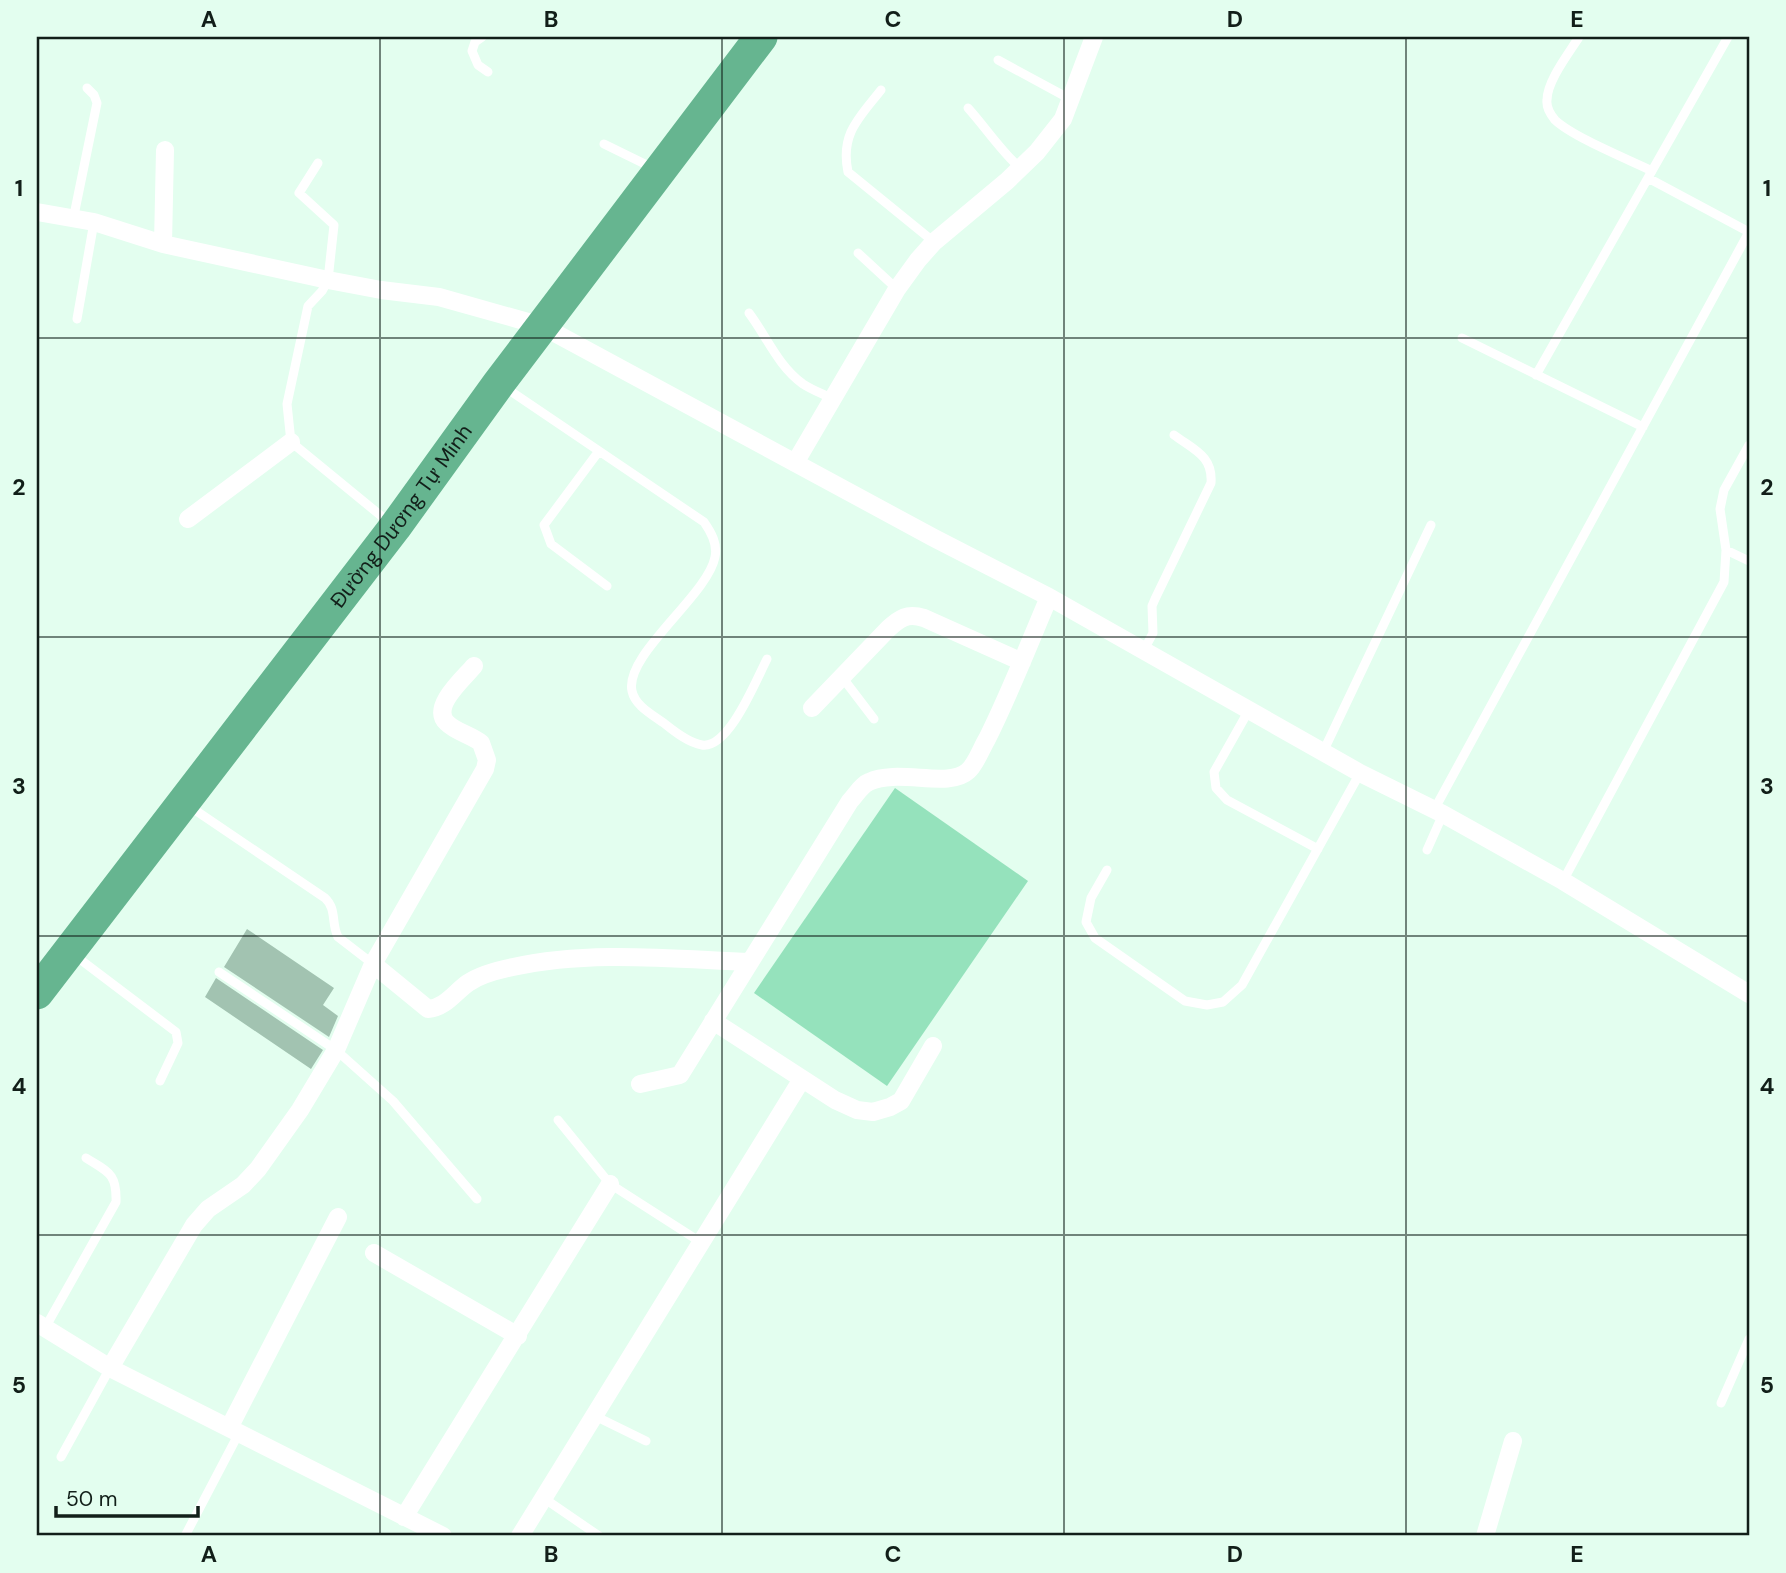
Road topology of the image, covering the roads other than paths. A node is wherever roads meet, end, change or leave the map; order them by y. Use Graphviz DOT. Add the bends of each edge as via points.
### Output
graph roads {
  1 [pos="482,37"];
  2 [pos="761,37"];
  3 [pos="1094,37"];
  4 [pos="1579,37"];
  5 [pos="1728,37"];
  6 [pos="998,60"];
  7 [pos="488,72"];
  8 [pos="87,88"];
  9 [pos="881,90"];
  10 [pos="1070,99"];
  11 [pos="968,108"];
  12 [pos="604,144"];
  13 [pos="165,150"];
  14 [pos="318,163"];
  15 [pos="1020,168"];
  16 [pos="659,170"];
  17 [pos="1650,174"];
  18 [pos="37,212"];
  19 [pos="73,220"];
  20 [pos="94,222"];
  21 [pos="1749,232"];
  22 [pos="934,242"];
  23 [pos="163,244"];
  24 [pos="858,253"];
  25 [pos="328,280"];
  26 [pos="897,289"];
  27 [pos="749,313"];
  28 [pos="77,319"];
  29 [pos="542,326"];
  30 [pos="1462,338"];
  31 [pos="1536,375"];
  32 [pos="499,383"];
  33 [pos="833,399"];
  34 [pos="1643,427"];
  35 [pos="1174,435"];
  36 [pos="291,442"];
  37 [pos="1749,445"];
  38 [pos="599,451"];
  39 [pos="795,463"];
  40 [pos="188,519"];
  41 [pos="1431,525"];
  42 [pos="395,527"];
  43 [pos="1726,550"];
  44 [pos="1749,561"];
  45 [pos="607,586"];
  46 [pos="1049,597"];
  47 [pos="1144,650"];
  48 [pos="767,659"];
  49 [pos="1022,662"];
  50 [pos="474,666"];
  51 [pos="842,677"];
  52 [pos="812,708"];
  53 [pos="1250,710"];
  54 [pos="874,719"];
  55 [pos="1323,752"];
  56 [pos="1360,773"];
  57 [pos="182,801"];
  58 [pos="1438,812"];
  59 [pos="1318,849"];
  60 [pos="1427,850"];
  61 [pos="1107,870"];
  62 [pos="1563,881"];
  63 [pos="69,951"];
  64 [pos="750,962"];
  65 [pos="373,964"];
  66 [pos="219,972"];
  67 [pos="37,993"];
  68 [pos="1749,994"];
  69 [pos="713,1021"];
  70 [pos="933,1046"];
  71 [pos="336,1050"];
  72 [pos="802,1079"];
  73 [pos="160,1081"];
  74 [pos="640,1084"];
  75 [pos="558,1120"];
  76 [pos="86,1158"];
  77 [pos="610,1184"];
  78 [pos="477,1199"];
  79 [pos="338,1217"];
  80 [pos="702,1243"];
  81 [pos="374,1253"];
  82 [pos="41,1326"];
  83 [pos="518,1336"];
  84 [pos="1749,1339"];
  85 [pos="110,1368"];
  86 [pos="1721,1403"];
  87 [pos="596,1416"];
  88 [pos="234,1431"];
  89 [pos="646,1441"];
  90 [pos="1513,1441"];
  91 [pos="61,1457"];
  92 [pos="545,1499"];
  93 [pos="404,1517"];
  94 [pos="185,1536"];
  95 [pos="443,1536"];
  96 [pos="520,1536"];
  97 [pos="599,1536"];
  98 [pos="1485,1536"];
  1 -- 7 [label="lane" via="472,51 478,65"];
  2 -- 16 [label="highway, Đường Dương Tự Minh"];
  3 -- 10 [label="street"];
  4 -- 17 [label="lane" via="1551,84 1548,111 1571,131"];
  5 -- 17 [label="lane"];
  6 -- 10 [label="lane"];
  8 -- 19 [label="lane" via="97,103"];
  9 -- 22 [label="lane" via="849,136 844,154 848,172"];
  10 -- 15 [label="street" via="1063,119"];
  11 -- 15 [label="lane"];
  12 -- 16 [label="lane"];
  13 -- 23 [label="street"];
  14 -- 25 [label="lane" via="299,193 334,225"];
  15 -- 22 [label="street"];
  16 -- 29 [label="highway, Đường Dương Tự Minh"];
  17 -- 21 [label="lane"];
  17 -- 31 [label="lane"];
  18 -- 19 [label="street"];
  19 -- 20 [label="street"];
  20 -- 23 [label="street"];
  20 -- 28 [label="lane"];
  21 -- 34 [label="lane"];
  22 -- 26 [label="street"];
  23 -- 25 [label="street"];
  24 -- 26 [label="lane"];
  25 -- 29 [label="street" via="439,297"];
  25 -- 36 [label="lane" via="308,306 287,404"];
  26 -- 33 [label="street"];
  27 -- 33 [label="lane" via="793,376"];
  29 -- 32 [label="highway, Đường Dương Tự Minh"];
  29 -- 39 [label="street"];
  30 -- 31 [label="lane"];
  31 -- 34 [label="lane"];
  32 -- 38 [label="lane"];
  32 -- 42 [label="highway, Đường Dương Tự Minh"];
  33 -- 39 [label="street"];
  34 -- 58 [label="lane"];
  35 -- 47 [label="lane" via="1208,461 1211,483 1152,606 1153,633"];
  36 -- 40 [label="street"];
  36 -- 42 [label="lane"];
  37 -- 43 [label="lane" via="1724,491 1720,509"];
  38 -- 45 [label="lane" via="544,526 551,544"];
  38 -- 48 [label="lane" via="704,522 713,536 716,556 708,575 635,668 631,690 639,705 680,735 703,745 719,741"];
  39 -- 46 [label="street"];
  41 -- 55 [label="lane"];
  42 -- 57 [label="highway, Đường Dương Tự Minh"];
  43 -- 44 [label="lane"];
  43 -- 62 [label="lane" via="1724,582"];
  46 -- 47 [label="street"];
  46 -- 49 [label="street"];
  47 -- 53 [label="street"];
  49 -- 51 [label="street" via="924,618 907,615"];
  49 -- 64 [label="street" via="967,772 942,780 909,775 866,783 850,801"];
  50 -- 65 [label="street" via="448,695 443,718 481,743 485,769"];
  51 -- 52 [label="street"];
  51 -- 54 [label="lane"];
  53 -- 55 [label="street"];
  53 -- 59 [label="lane" via="1214,772 1216,788 1227,800"];
  55 -- 56 [label="street"];
  56 -- 58 [label="street"];
  56 -- 59 [label="lane"];
  57 -- 63 [label="highway, Đường Dương Tự Minh"];
  57 -- 65 [label="lane" via="325,898 333,909 338,937"];
  58 -- 60 [label="lane"];
  58 -- 62 [label="street"];
  59 -- 61 [label="lane" via="1242,985 1223,1002 1207,1005 1185,1000 1095,937 1086,922 1091,898"];
  62 -- 68 [label="street"];
  63 -- 67 [label="highway, Đường Dương Tự Minh"];
  63 -- 73 [label="lane" via="176,1032 178,1043"];
  64 -- 65 [label="street" via="547,961 479,977 435,1009 421,1004"];
  64 -- 69 [label="street"];
  65 -- 71 [label="street"];
  66 -- 71 [label="lane"];
  69 -- 72 [label="street"];
  69 -- 74 [label="street" via="680,1074"];
  70 -- 72 [label="street" via="901,1101 873,1112 835,1100"];
  71 -- 78 [label="lane" via="393,1101"];
  71 -- 85 [label="street" via="258,1169 194,1225"];
  72 -- 80 [label="street"];
  75 -- 77 [label="lane"];
  76 -- 82 [label="lane" via="111,1174 117,1186 116,1202"];
  77 -- 80 [label="lane"];
  77 -- 83 [label="street"];
  79 -- 88 [label="street"];
  80 -- 87 [label="street"];
  81 -- 83 [label="street"];
  82 -- 85 [label="street"];
  83 -- 93 [label="street"];
  84 -- 86 [label="lane"];
  85 -- 88 [label="street"];
  85 -- 91 [label="lane"];
  87 -- 89 [label="lane"];
  87 -- 92 [label="street"];
  88 -- 93 [label="street"];
  88 -- 94 [label="lane"];
  90 -- 98 [label="street"];
  92 -- 96 [label="street"];
  92 -- 97 [label="lane"];
  93 -- 95 [label="street"];
}
